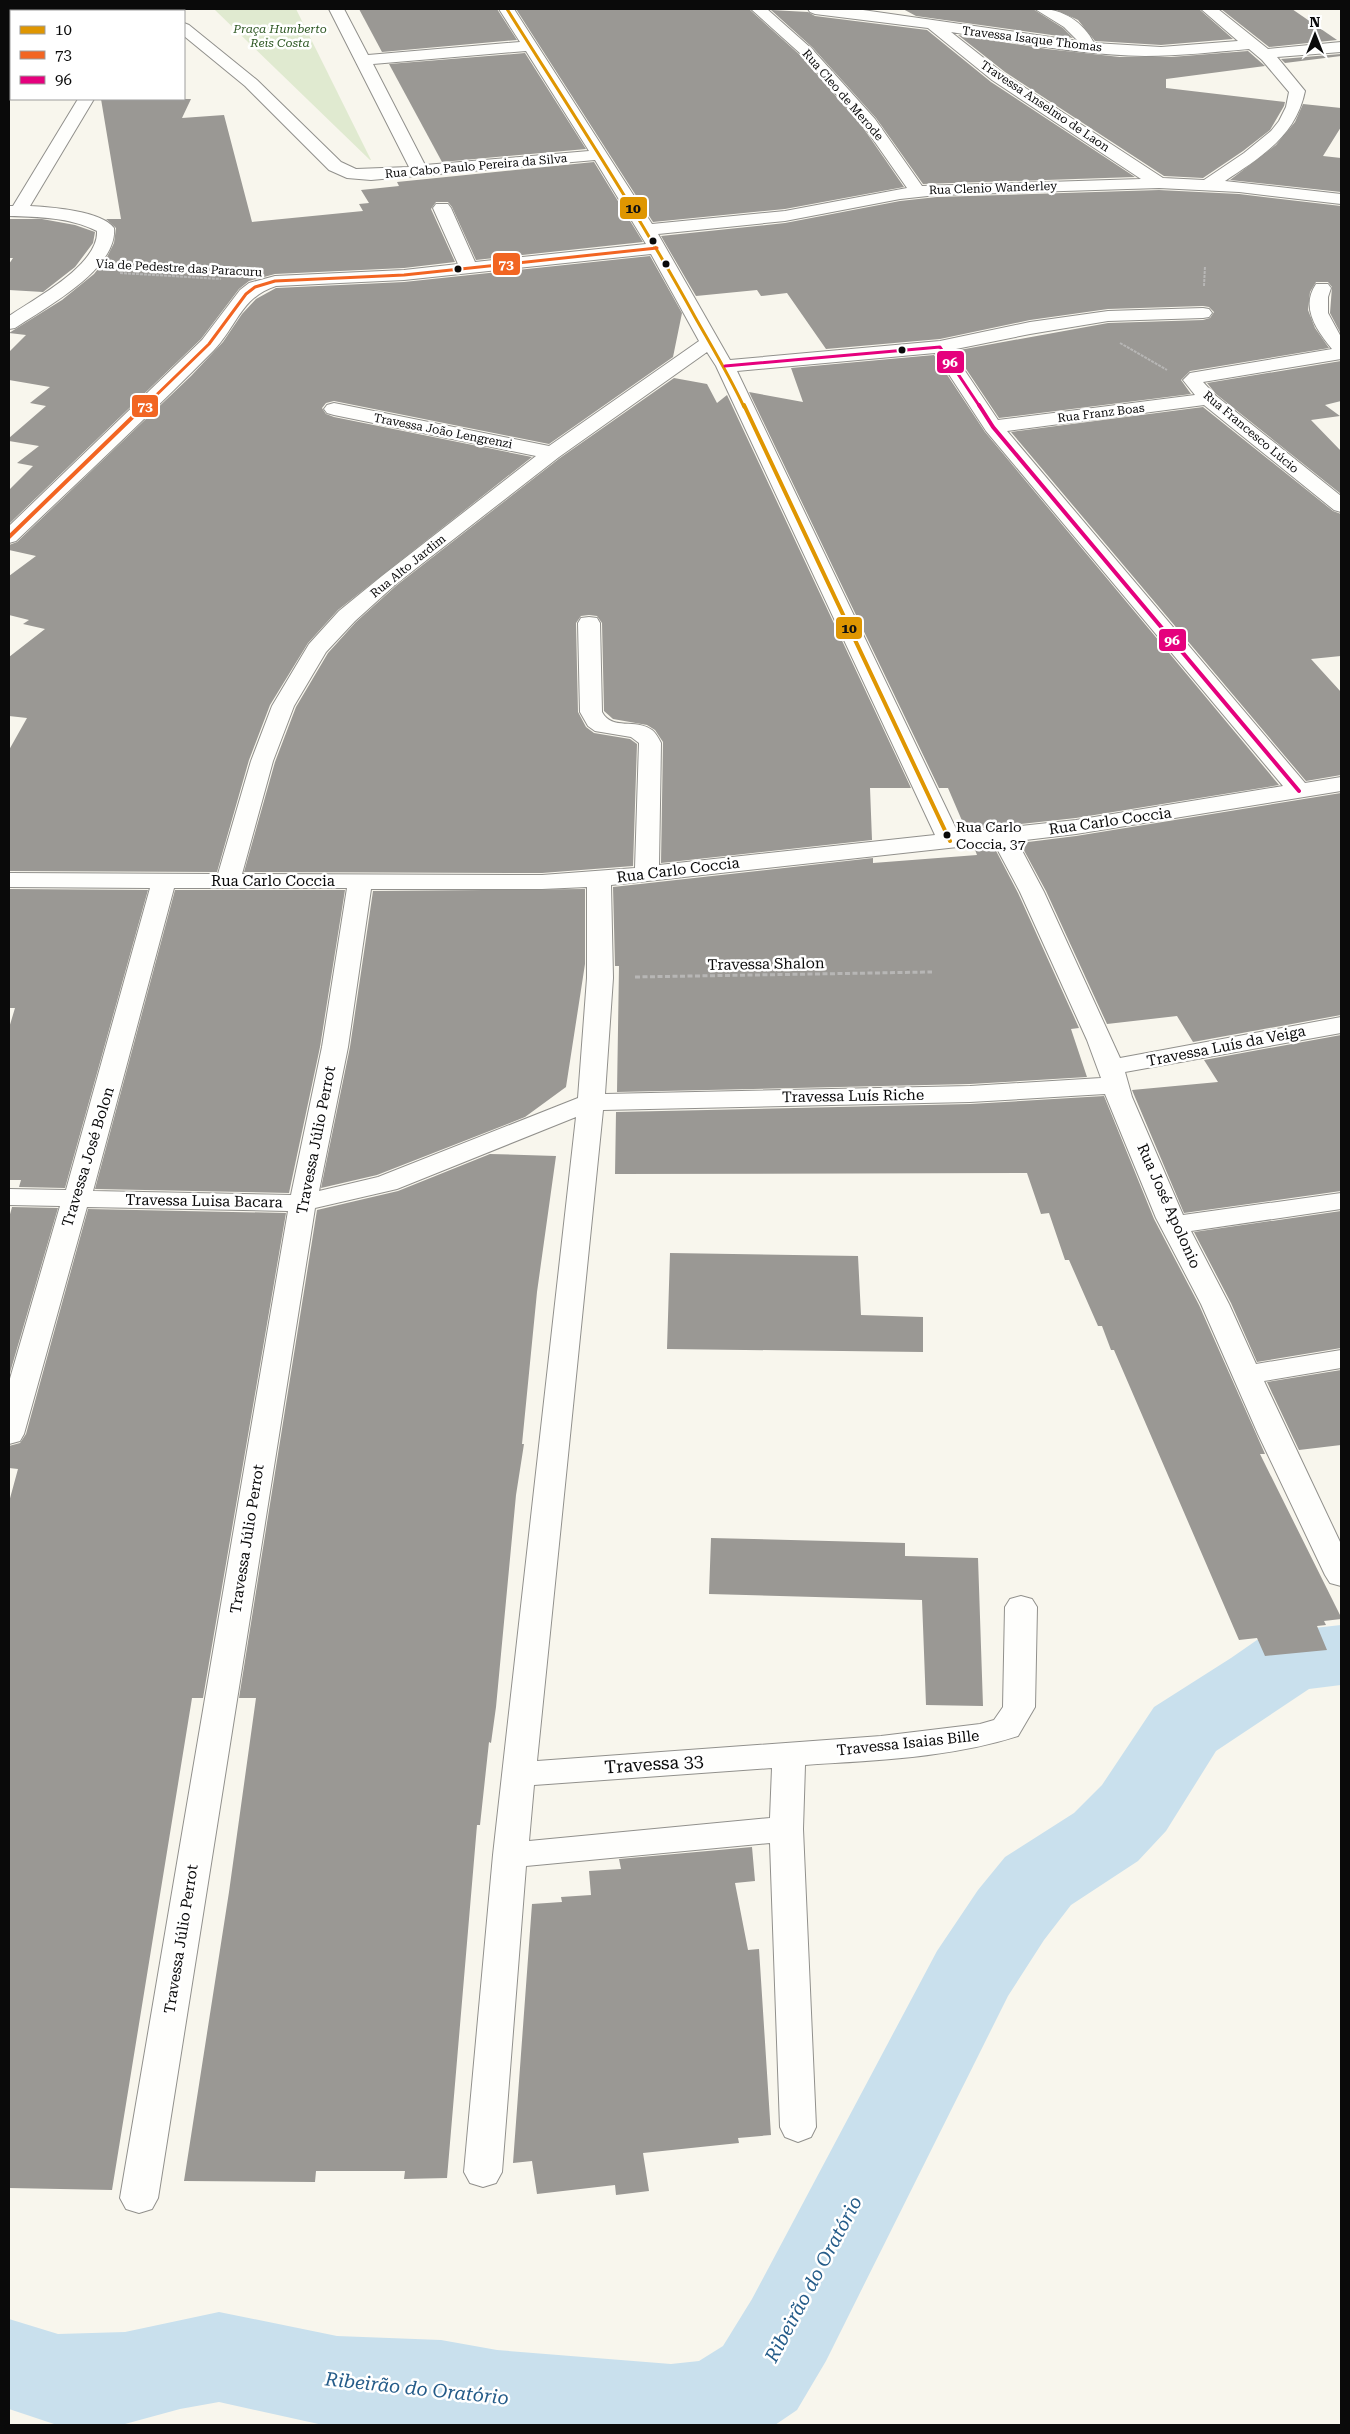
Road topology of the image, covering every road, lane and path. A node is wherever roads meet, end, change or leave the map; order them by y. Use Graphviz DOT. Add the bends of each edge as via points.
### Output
graph roads {
  1 [pos="337,9"];
  2 [pos="507,9"];
  3 [pos="758,9"];
  4 [pos="814,9"];
  5 [pos="1043,9"];
  6 [pos="1209,9"];
  7 [pos="934,26"];
  8 [pos="185,29"];
  9 [pos="531,46"];
  10 [pos="1088,47"];
  11 [pos="1341,47"];
  12 [pos="1257,48"];
  13 [pos="364,60"];
  14 [pos="85,100"];
  15 [pos="599,155"];
  16 [pos="420,171"];
  17 [pos="1158,183"];
  18 [pos="1208,185"];
  19 [pos="917,191"];
  20 [pos="1341,199"];
  21 [pos="442,208"];
  22 [pos="13,211"];
  23 [pos="647,230"];
  24 [pos="658,248"];
  25 [pos="469,269"];
  26 [pos="82,271"];
  27 [pos="275,281"];
  28 [pos="1322,288"];
  29 [pos="1203,313"];
  30 [pos="1078,320"];
  31 [pos="9,324"];
  32 [pos="709,342"];
  33 [pos="940,346"];
  34 [pos="1341,348"];
  35 [pos="1341,352"];
  36 [pos="724,366"];
  37 [pos="1192,380"];
  38 [pos="1208,399"];
  39 [pos="334,408"];
  40 [pos="993,427"];
  41 [pos="552,453"];
  42 [pos="1341,506"];
  43 [pos="9,537"];
  44 [pos="589,623"];
  45 [pos="1341,784"];
  46 [pos="1299,791"];
  47 [pos="1002,835"];
  48 [pos="950,841"];
  49 [pos="647,873"];
  50 [pos="599,879"];
  51 [pos="9,880"];
  52 [pos="164,880"];
  53 [pos="228,882"];
  54 [pos="360,882"];
  55 [pos="932,972"];
  56 [pos="600,978"];
  57 [pos="1341,1025"];
  58 [pos="1113,1076"];
  59 [pos="591,1102"];
  60 [pos="9,1197"];
  61 [pos="75,1200"];
  62 [pos="1341,1201"];
  63 [pos="304,1203"];
  64 [pos="1174,1225"];
  65 [pos="1341,1359"];
  66 [pos="1246,1374"];
  67 [pos="9,1434"];
  68 [pos="1329,1524"];
  69 [pos="1341,1575"];
  70 [pos="1021,1607"];
  71 [pos="789,1755"];
  72 [pos="520,1774"];
  73 [pos="786,1829"];
  74 [pos="510,1855"];
  75 [pos="798,2127"];
  76 [pos="483,2172"];
  77 [pos="139,2198"];
  1 -- 13 [label="street"];
  2 -- 9 [label="street"];
  3 -- 19 [label="street, Rua Cleo de Merode" via="806,52 869,122"];
  4 -- 7 [label="street, Travessa Isaque Thomas"];
  5 -- 10 [label="street" via="1073,25"];
  6 -- 12 [label="street"];
  7 -- 10 [label="street, Travessa Isaque Thomas"];
  7 -- 17 [label="street, Travessa Anselmo de Laon" via="998,77"];
  8 -- 16 [label="street, Rua Cabo Paulo Pereira da Silva" via="251,83 335,166 353,174"];
  9 -- 13 [label="street"];
  9 -- 15 [label="street"];
  10 -- 12 [label="street, Travessa Isaque Thomas" via="1167,51"];
  11 -- 12 [label="street, Travessa Isaque Thomas"];
  12 -- 18 [label="street" via="1298,91 1296,106 1271,141"];
  13 -- 16 [label="street"];
  14 -- 22 [label="street"];
  15 -- 16 [label="street, Rua Cabo Paulo Pereira da Silva"];
  15 -- 23 [label="street"];
  17 -- 18 [label="street, Rua Clenio Wanderley"];
  17 -- 19 [label="street, Rua Clenio Wanderley"];
  18 -- 20 [label="street, Rua Clenio Wanderley"];
  19 -- 23 [label="street, Rua Clenio Wanderley" via="786,216"];
  21 -- 25 [label="street"];
  22 -- 26 [label="street" via="79,217 105,228 107,236 103,249"];
  23 -- 24 [label="street"];
  24 -- 25 [label="street"];
  24 -- 32 [label="street"];
  25 -- 27 [label="street"];
  26 -- 27 [label="path, Via de Pedestre das Paracuru"];
  26 -- 31 [label="street"];
  27 -- 43 [label="street" via="255,287 246,294 209,344"];
  28 -- 34 [label="street" via="1316,306 1321,320"];
  29 -- 30 [label="street" via="1132,314"];
  30 -- 33 [label="street"];
  30 -- 37 [label="path, Rua Francesco Lúcio" via="1181,380"];
  32 -- 36 [label="street"];
  32 -- 41 [label="street, Rua Alto Jardim"];
  33 -- 36 [label="street"];
  33 -- 40 [label="street"];
  35 -- 37 [label="street"];
  36 -- 48 [label="street"];
  37 -- 38 [label="street, Rua Francesco Lúcio"];
  38 -- 40 [label="street, Rua Franz Boas"];
  38 -- 42 [label="street, Rua Francesco Lúcio"];
  39 -- 41 [label="street, Travessa João Lengrenzi"];
  40 -- 46 [label="street"];
  41 -- 53 [label="street, Rua Alto Jardim" via="389,580 347,616 317,648 279,716 244,819"];
  44 -- 49 [label="street" via="591,712 594,720 605,728 638,732 647,736 650,743"];
  45 -- 46 [label="street, Rua Carlo Coccia"];
  46 -- 47 [label="street, Rua Carlo Coccia" via="1076,827"];
  47 -- 48 [label="street, Rua Carlo Coccia"];
  47 -- 58 [label="street, Rua José Apolonio" via="1032,892"];
  48 -- 49 [label="street, Rua Carlo Coccia"];
  49 -- 50 [label="street, Rua Carlo Coccia"];
  50 -- 54 [label="street, Rua Carlo Coccia"];
  50 -- 56 [label="street"];
  51 -- 52 [label="street, Rua Carlo Coccia"];
  52 -- 53 [label="street, Rua Carlo Coccia"];
  52 -- 61 [label="street, Travessa José Bolon" via="85,1176"];
  53 -- 54 [label="street, Rua Carlo Coccia"];
  54 -- 63 [label="street, Travessa Júlio Perrot" via="335,1047"];
  55 -- 56 [label="path, Travessa Shalon"];
  56 -- 59 [label="street"];
  57 -- 58 [label="street, Travessa Luís da Veiga"];
  58 -- 59 [label="street, Travessa Luís Riche" via="970,1094"];
  58 -- 64 [label="street, Rua José Apolonio"];
  59 -- 63 [label="street, Travessa Luisa Bacara" via="387,1183"];
  59 -- 72 [label="street"];
  60 -- 61 [label="street, Travessa Luisa Bacara"];
  61 -- 63 [label="street, Travessa Luisa Bacara"];
  61 -- 67 [label="street, Travessa José Bolon"];
  62 -- 64 [label="street"];
  63 -- 77 [label="street, Travessa Júlio Perrot"];
  64 -- 66 [label="street, Rua José Apolonio" via="1215,1304"];
  65 -- 66 [label="street"];
  66 -- 68 [label="street, Rua José Apolonio"];
  68 -- 69 [label="street, Rua José Apolonio"];
  70 -- 71 [label="street, Travessa Isaias Bille" via="1019,1707 1006,1728 981,1736"];
  71 -- 72 [label="street, Travessa 33"];
  71 -- 73 [label="street"];
  72 -- 74 [label="street"];
  73 -- 74 [label="street"];
  73 -- 75 [label="street"];
  74 -- 76 [label="street"];
}
